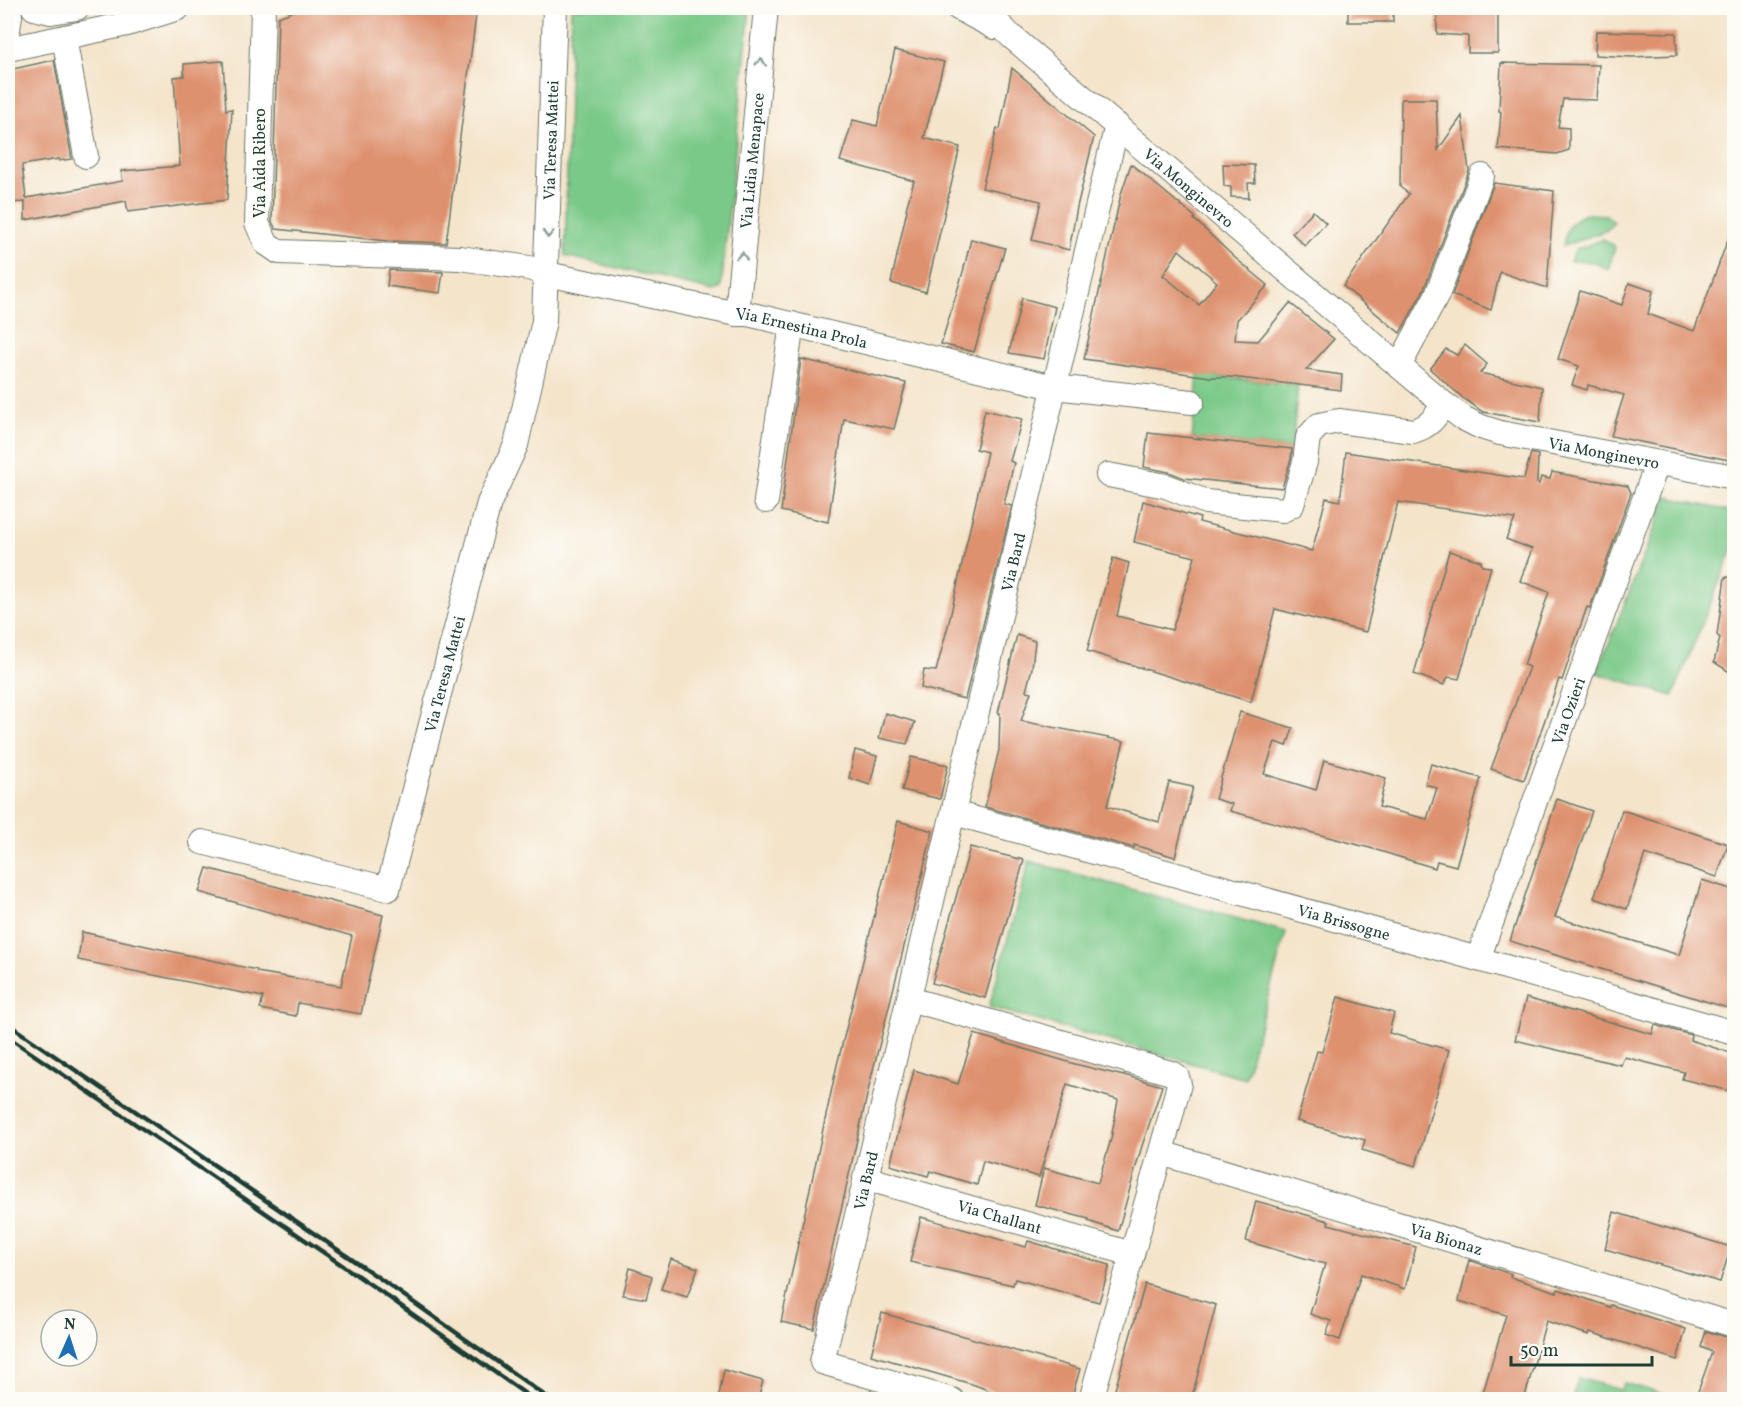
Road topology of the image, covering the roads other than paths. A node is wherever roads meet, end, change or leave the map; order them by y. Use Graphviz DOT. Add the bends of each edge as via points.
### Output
graph roads {
  1 [pos="9,8"];
  2 [pos="34,8"];
  3 [pos="77,8"];
  4 [pos="178,8"];
  5 [pos="263,8"];
  6 [pos="555,8"];
  7 [pos="766,8"];
  8 [pos="958,8"];
  9 [pos="982,8"];
  10 [pos="128,16"];
  11 [pos="8,30"];
  12 [pos="1012,37"];
  13 [pos="64,38"];
  14 [pos="8,48"];
  15 [pos="1117,125"];
  16 [pos="86,156"];
  17 [pos="1482,176"];
  18 [pos="547,274"];
  19 [pos="737,314"];
  20 [pos="792,324"];
  21 [pos="1399,366"];
  22 [pos="1054,387"];
  23 [pos="1192,402"];
  24 [pos="1444,404"];
  25 [pos="1657,464"];
  26 [pos="1108,475"];
  27 [pos="1734,477"];
  28 [pos="766,501"];
  29 [pos="954,813"];
  30 [pos="202,842"];
  31 [pos="1478,959"];
  32 [pos="909,999"];
  33 [pos="1734,1034"];
  34 [pos="1161,1153"];
  35 [pos="865,1178"];
  36 [pos="1132,1254"];
  37 [pos="1734,1325"];
  38 [pos="952,1400"];
  39 [pos="1091,1400"];
  1 -- 11 [label="street"];
  2 -- 3 [label="street" via="51,12"];
  4 -- 10 [label="street"];
  5 -- 18 [label="street, Via Aida Ribero" via="257,223 266,243 279,252 444,257"];
  6 -- 18 [label="street, Via Teresa Mattei, one-way"];
  19 -- 7 [label="street, Via Lidia Menapace, one-way"];
  8 -- 12 [label="street"];
  9 -- 12 [label="street, Via Monginevro"];
  10 -- 13 [label="street"];
  12 -- 15 [label="street, Via Monginevro"];
  13 -- 14 [label="street"];
  13 -- 16 [label="street"];
  15 -- 21 [label="street, Via Monginevro"];
  15 -- 22 [label="street, Via Bard"];
  17 -- 21 [label="street" via="1437,296"];
  18 -- 19 [label="street, Via Ernestina Prola"];
  18 -- 30 [label="street, Via Teresa Mattei" via="544,321 516,445 489,503 388,889"];
  19 -- 20 [label="street, Via Ernestina Prola"];
  20 -- 22 [label="street, Via Ernestina Prola"];
  20 -- 28 [label="street"];
  21 -- 24 [label="street, Via Monginevro"];
  22 -- 23 [label="street, Via Ernestina Prola"];
  22 -- 29 [label="street, Via Bard"];
  24 -- 25 [label="street, Via Monginevro" via="1463,418 1500,433"];
  24 -- 26 [label="street" via="1430,424 1413,431 1339,421 1319,425 1308,437 1292,505 1283,510 1206,502 1166,486"];
  25 -- 27 [label="street, Via Monginevro"];
  25 -- 31 [label="street, Via Ozieri"];
  29 -- 31 [label="street, Via Brissogne"];
  29 -- 32 [label="street, Via Bard"];
  31 -- 33 [label="street, Via Brissogne"];
  32 -- 34 [label="street" via="1171,1073 1179,1084"];
  32 -- 35 [label="street, Via Bard"];
  34 -- 36 [label="street"];
  34 -- 37 [label="street, Via Bionaz"];
  35 -- 36 [label="street, Via Challant"];
  35 -- 38 [label="street, Via Bard" via="822,1362"];
  36 -- 39 [label="street"];
}
